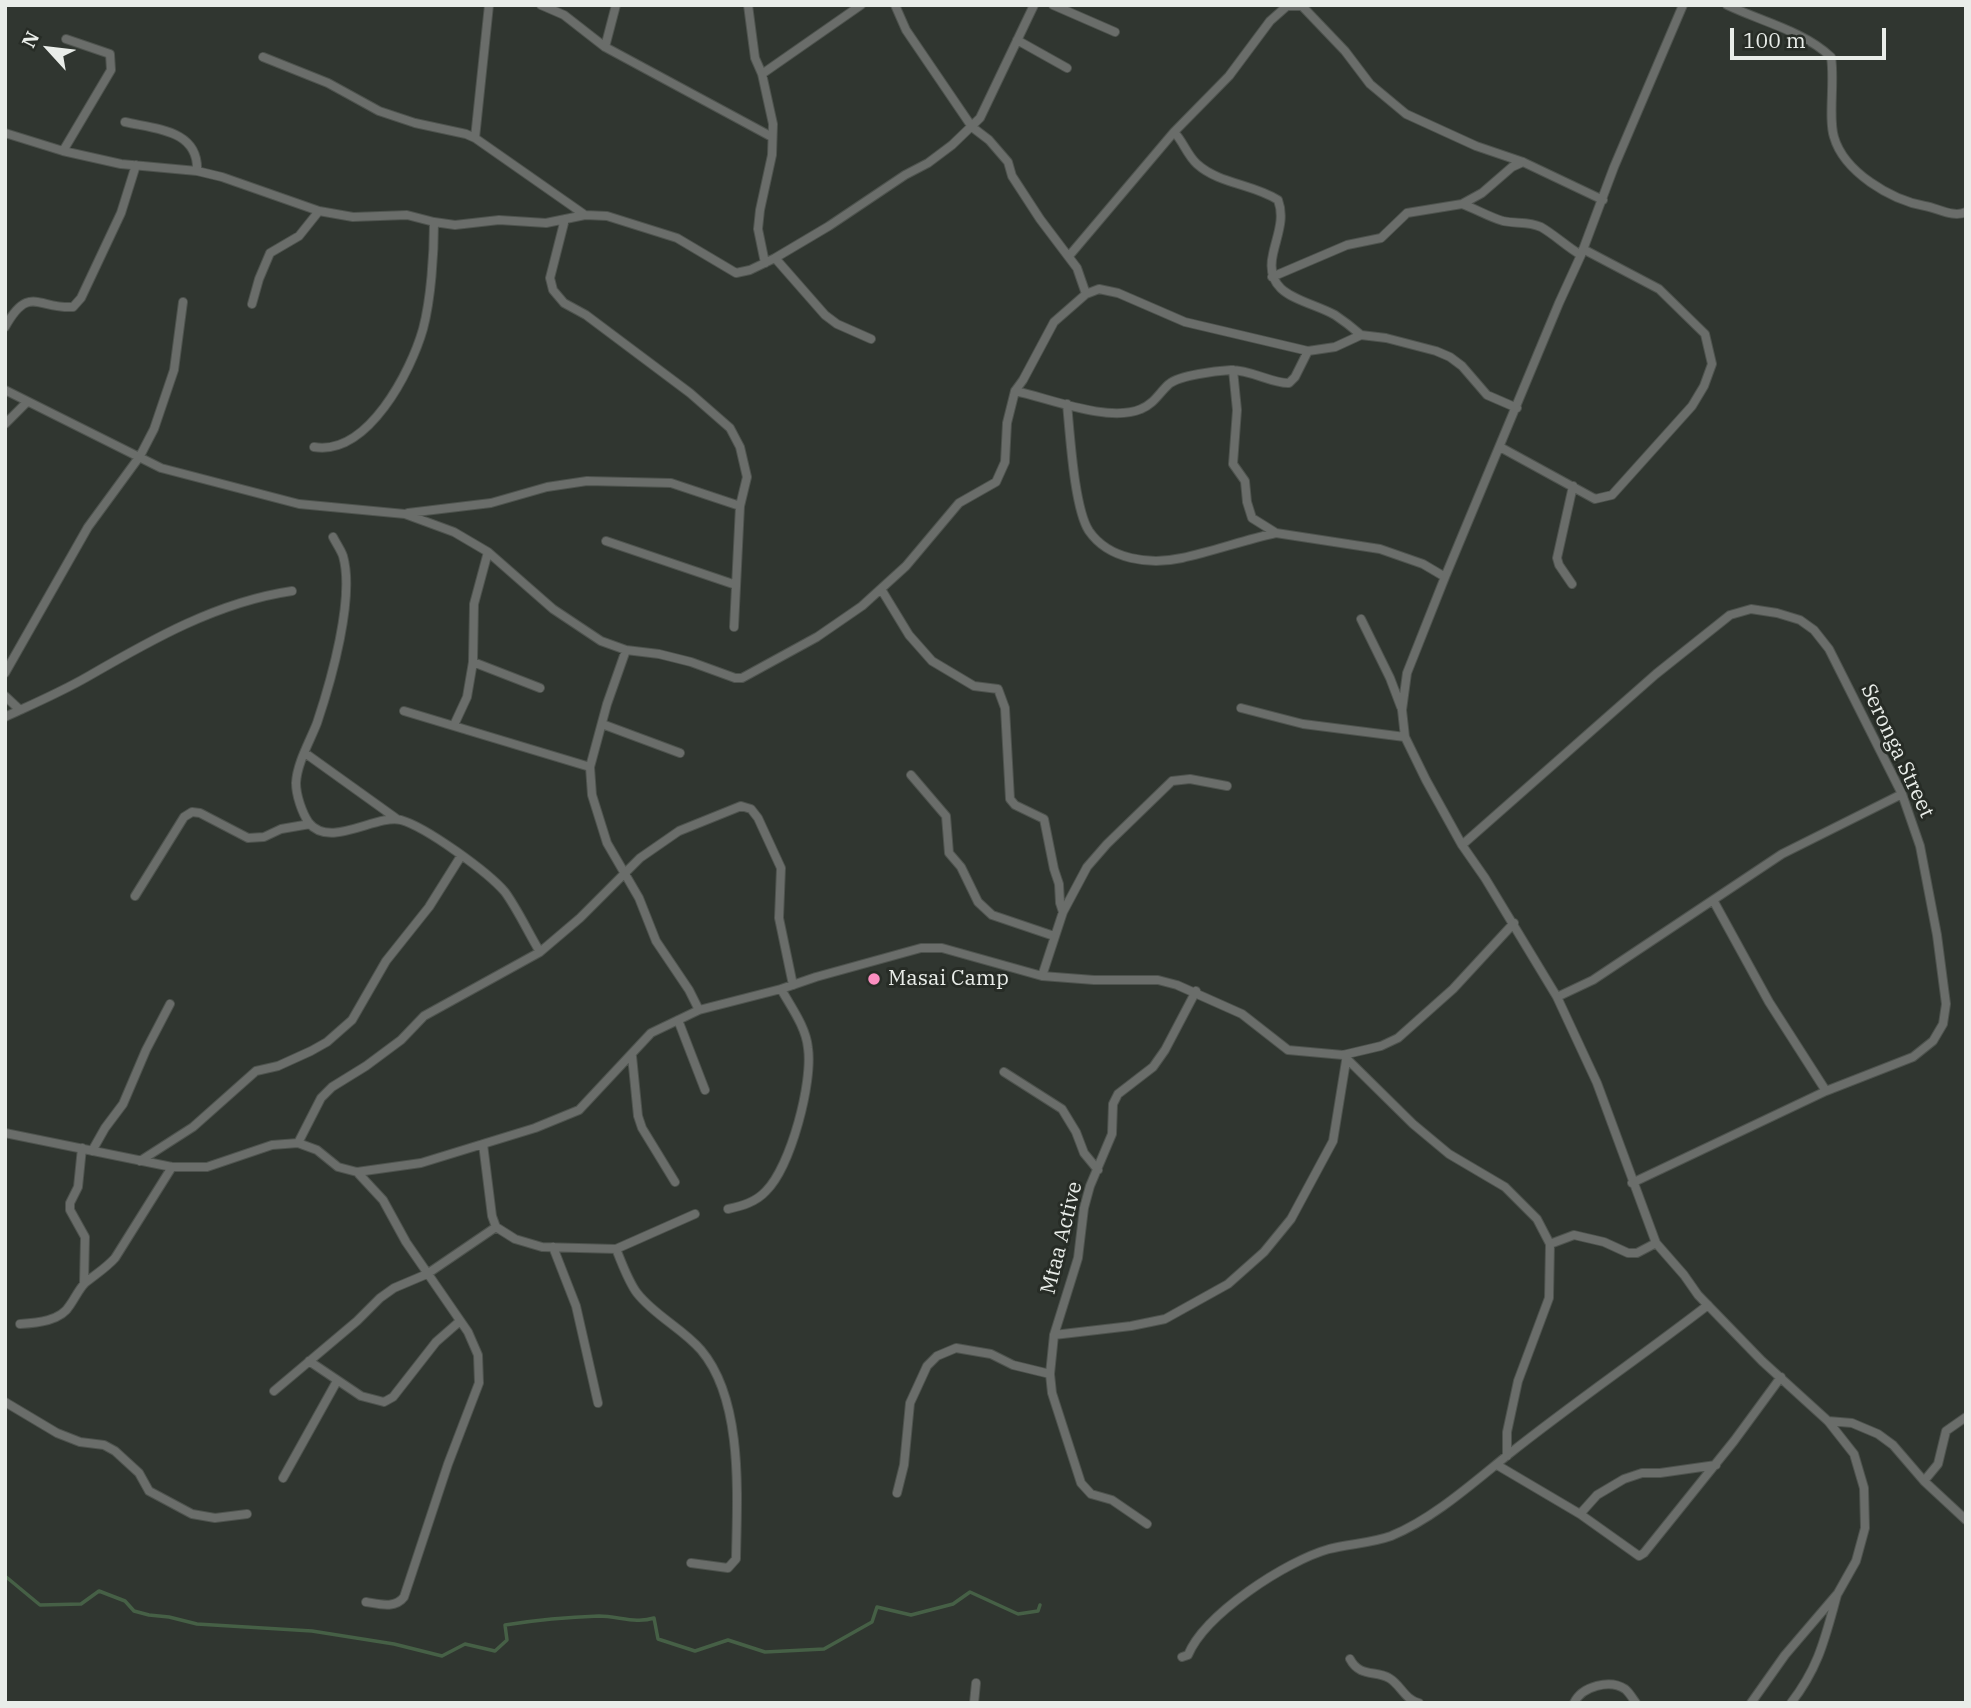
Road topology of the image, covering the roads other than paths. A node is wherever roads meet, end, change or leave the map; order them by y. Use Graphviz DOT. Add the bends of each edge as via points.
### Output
graph roads {
  1 [pos="489,5"];
  2 [pos="541,5"];
  3 [pos="616,5"];
  4 [pos="748,5"];
  5 [pos="861,5"];
  6 [pos="895,5"];
  7 [pos="1034,5"];
  8 [pos="1053,5"];
  9 [pos="1683,5"];
  10 [pos="1727,5"];
  11 [pos="1303,6"];
  12 [pos="1115,32"];
  13 [pos="66,39"];
  14 [pos="1017,40"];
  15 [pos="605,47"];
  16 [pos="264,57"];
  17 [pos="1067,68"];
  18 [pos="762,74"];
  19 [pos="125,122"];
  20 [pos="972,127"];
  21 [pos="1174,132"];
  22 [pos="5,133"];
  23 [pos="772,136"];
  24 [pos="475,138"];
  25 [pos="64,151"];
  26 [pos="1523,162"];
  27 [pos="136,165"];
  28 [pos="197,172"];
  29 [pos="1603,200"];
  30 [pos="1462,205"];
  31 [pos="319,211"];
  32 [pos="1966,212"];
  33 [pos="584,215"];
  34 [pos="565,219"];
  35 [pos="434,222"];
  36 [pos="1582,252"];
  37 [pos="1069,256"];
  38 [pos="775,258"];
  39 [pos="765,263"];
  40 [pos="1272,277"];
  41 [pos="1086,294"];
  42 [pos="183,302"];
  43 [pos="252,304"];
  44 [pos="5,327"];
  45 [pos="1362,335"];
  46 [pos="871,339"];
  47 [pos="1308,351"];
  48 [pos="1233,370"];
  49 [pos="5,390"];
  50 [pos="1015,391"];
  51 [pos="27,402"];
  52 [pos="1067,404"];
  53 [pos="1517,408"];
  54 [pos="5,424"];
  55 [pos="314,447"];
  56 [pos="1500,447"];
  57 [pos="139,456"];
  58 [pos="1573,486"];
  59 [pos="740,506"];
  60 [pos="405,514"];
  61 [pos="1276,533"];
  62 [pos="333,537"];
  63 [pos="606,541"];
  64 [pos="488,552"];
  65 [pos="1445,577"];
  66 [pos="1572,584"];
  67 [pos="736,585"];
  68 [pos="881,589"];
  69 [pos="292,591"];
  70 [pos="1361,619"];
  71 [pos="734,627"];
  72 [pos="626,650"];
  73 [pos="473,663"];
  74 [pos="5,673"];
  75 [pos="540,688"];
  76 [pos="5,696"];
  77 [pos="1241,708"];
  78 [pos="20,710"];
  79 [pos="1402,710"];
  80 [pos="404,711"];
  81 [pos="5,717"];
  82 [pos="602,724"];
  83 [pos="454,725"];
  84 [pos="1405,737"];
  85 [pos="305,753"];
  86 [pos="680,753"];
  87 [pos="590,767"];
  88 [pos="911,775"];
  89 [pos="1227,786"];
  90 [pos="1902,794"];
  91 [pos="397,819"];
  92 [pos="310,824"];
  93 [pos="1462,845"];
  94 [pos="461,856"];
  95 [pos="624,875"];
  96 [pos="135,896"];
  97 [pos="1713,900"];
  98 [pos="1063,912"];
  99 [pos="1514,923"];
  100 [pos="1054,936"];
  101 [pos="540,951"];
  102 [pos="1042,976"];
  103 [pos="793,985"];
  104 [pos="780,989"];
  105 [pos="1196,991"];
  106 [pos="1557,997"];
  107 [pos="170,1004"];
  108 [pos="699,1010"];
  109 [pos="678,1020"];
  110 [pos="632,1056"];
  111 [pos="1345,1058"];
  112 [pos="1004,1072"];
  113 [pos="705,1090"];
  114 [pos="1826,1091"];
  115 [pos="5,1133"];
  116 [pos="298,1143"];
  117 [pos="483,1144"];
  118 [pos="82,1148"];
  119 [pos="92,1151"];
  120 [pos="140,1161"];
  121 [pos="172,1167"];
  122 [pos="1098,1170"];
  123 [pos="357,1172"];
  124 [pos="675,1182"];
  125 [pos="1632,1183"];
  126 [pos="728,1209"];
  127 [pos="695,1214"];
  128 [pos="496,1227"];
  129 [pos="1656,1243"];
  130 [pos="1550,1244"];
  131 [pos="553,1247"];
  132 [pos="616,1249"];
  133 [pos="427,1275"];
  134 [pos="84,1284"];
  135 [pos="1708,1305"];
  136 [pos="460,1321"];
  137 [pos="20,1324"];
  138 [pos="1054,1335"];
  139 [pos="309,1361"];
  140 [pos="1050,1374"];
  141 [pos="1781,1377"];
  142 [pos="337,1381"];
  143 [pos="274,1391"];
  144 [pos="5,1402"];
  145 [pos="598,1403"];
  146 [pos="1966,1417"];
  147 [pos="1828,1420"];
  148 [pos="1507,1456"];
  149 [pos="1497,1465"];
  150 [pos="1716,1465"];
  151 [pos="283,1478"];
  152 [pos="1924,1481"];
  153 [pos="897,1493"];
  154 [pos="247,1514"];
  155 [pos="1580,1514"];
  156 [pos="1966,1520"];
  157 [pos="1147,1524"];
  158 [pos="691,1563"];
  159 [pos="1838,1593"];
  160 [pos="366,1601"];
  161 [pos="1182,1657"];
  162 [pos="1350,1659"];
  163 [pos="975,1683"];
  164 [pos="974,1703"];
  165 [pos="1419,1703"];
  166 [pos="1574,1703"];
  167 [pos="1636,1703"];
  168 [pos="1751,1703"];
  169 [pos="1791,1703"];
  1 -- 24 [label="street"];
  2 -- 15 [label="street" via="564,15"];
  3 -- 15 [label="street"];
  4 -- 18 [label="street" via="755,58"];
  5 -- 18 [label="street"];
  6 -- 20 [label="street" via="906,30"];
  7 -- 14 [label="street"];
  8 -- 12 [label="street"];
  9 -- 29 [label="street"];
  10 -- 32 [label="street" via="1798,35 1831,57 1833,136 1841,152 1869,182 1953,215"];
  11 -- 21 [label="street" via="1287,5 1270,20 1229,76"];
  11 -- 26 [label="street" via="1370,85 1406,114"];
  13 -- 25 [label="street" via="110,54 112,61"];
  14 -- 17 [label="street"];
  14 -- 20 [label="street" via="990,100"];
  15 -- 23 [label="street"];
  16 -- 24 [label="street" via="328,83 379,111"];
  18 -- 23 [label="street" via="772,114"];
  19 -- 28 [label="street" via="174,133 186,141 198,158"];
  20 -- 37 [label="street" via="1008,162 1012,176"];
  20 -- 38 [label="street" via="928,163"];
  21 -- 37 [label="street"];
  21 -- 40 [label="street" via="1195,162 1209,173 1278,201 1282,220 1272,256"];
  22 -- 25 [label="street"];
  23 -- 39 [label="street" via="758,229"];
  24 -- 33 [label="street"];
  25 -- 27 [label="street"];
  26 -- 29 [label="street"];
  26 -- 30 [label="street"];
  27 -- 28 [label="street"];
  27 -- 44 [label="street" via="117,224 81,298 73,307 23,303"];
  28 -- 31 [label="street"];
  29 -- 36 [label="street"];
  30 -- 36 [label="street" via="1504,221 1540,227"];
  30 -- 40 [label="street" via="1407,213 1381,238 1347,245"];
  31 -- 35 [label="street" via="353,217 407,215"];
  31 -- 43 [label="street" via="299,236 270,253"];
  33 -- 34 [label="street"];
  33 -- 39 [label="street" via="607,216 657,231 737,272"];
  34 -- 35 [label="street" via="531,224"];
  34 -- 59 [label="street" via="550,278 553,290 730,428 747,477"];
  35 -- 55 [label="street" via="423,328 390,398 373,422 347,442 325,449"];
  36 -- 53 [label="street"];
  36 -- 58 [label="street" via="1659,289 1705,334 1712,364 1692,406 1612,495 1595,499"];
  37 -- 41 [label="street"];
  38 -- 39 [label="street"];
  38 -- 46 [label="street" via="825,316"];
  40 -- 45 [label="street" via="1297,299 1335,315"];
  41 -- 47 [label="street" via="1099,289 1118,293 1185,322"];
  41 -- 50 [label="street" via="1054,321"];
  42 -- 57 [label="street" via="167,396"];
  45 -- 47 [label="street"];
  45 -- 53 [label="street" via="1450,357 1487,395"];
  47 -- 48 [label="street" via="1289,383"];
  48 -- 52 [label="street" via="1180,378 1139,411 1101,412"];
  48 -- 61 [label="street" via="1237,410 1233,464 1245,481 1252,518"];
  49 -- 51 [label="street"];
  50 -- 52 [label="street"];
  50 -- 68 [label="street" via="1007,423 1006,462 996,482 959,503"];
  51 -- 54 [label="street"];
  51 -- 57 [label="street"];
  52 -- 61 [label="street" via="1081,508 1088,529 1112,551 1156,562"];
  53 -- 56 [label="street"];
  56 -- 58 [label="street"];
  56 -- 65 [label="street"];
  57 -- 60 [label="street" via="172,471 299,504"];
  57 -- 74 [label="street" via="88,527"];
  58 -- 66 [label="street" via="1557,558"];
  59 -- 60 [label="street" via="671,483 587,481 491,503"];
  59 -- 67 [label="street"];
  60 -- 64 [label="street" via="454,532"];
  61 -- 65 [label="street" via="1380,549"];
  62 -- 85 [label="street" via="343,556 344,618"];
  63 -- 67 [label="street"];
  64 -- 72 [label="street" via="553,609 601,641"];
  64 -- 73 [label="street" via="474,604"];
  65 -- 79 [label="street" via="1407,673"];
  67 -- 71 [label="street"];
  68 -- 72 [label="street" via="817,637 742,678 659,654"];
  68 -- 98 [label="street" via="909,635 932,661 974,686 998,689 1007,724 1010,799 1044,819"];
  69 -- 78 [label="street" via="243,601 173,629"];
  70 -- 79 [label="street"];
  72 -- 82 [label="street"];
  73 -- 75 [label="street"];
  73 -- 83 [label="street" via="467,697"];
  76 -- 78 [label="street"];
  77 -- 84 [label="street" via="1303,724"];
  78 -- 81 [label="street"];
  79 -- 84 [label="street"];
  80 -- 83 [label="street"];
  82 -- 86 [label="street"];
  82 -- 87 [label="street"];
  83 -- 87 [label="street"];
  84 -- 93 [label="street"];
  85 -- 91 [label="street"];
  85 -- 92 [label="street" via="296,780 297,795"];
  87 -- 95 [label="street" via="592,795 607,843"];
  88 -- 100 [label="street" via="946,816 949,853 978,902 992,915"];
  89 -- 98 [label="street" via="1190,779 1172,781 1087,867"];
  90 -- 93 [label="street, Seronga Street" via="1829,649 1814,630 1777,612 1751,609 1730,615 1656,674"];
  90 -- 97 [label="street" via="1782,854"];
  90 -- 114 [label="street, Seronga Street" via="1920,846 1937,935 1946,1004 1943,1024 1933,1041 1913,1057"];
  91 -- 92 [label="street" via="334,833"];
  91 -- 94 [label="street"];
  92 -- 96 [label="street" via="248,838 192,813 184,817"];
  93 -- 99 [label="street"];
  94 -- 101 [label="street" via="506,893"];
  94 -- 120 [label="street" via="429,907 386,961 352,1020 311,1051 256,1071 192,1127"];
  95 -- 101 [label="street"];
  95 -- 103 [label="street" via="679,831 741,806 751,809 781,868 779,918"];
  95 -- 108 [label="street" via="656,941"];
  97 -- 106 [label="street" via="1593,980"];
  97 -- 114 [label="street" via="1769,1002"];
  98 -- 100 [label="street"];
  99 -- 106 [label="street"];
  99 -- 111 [label="street" via="1453,989 1398,1038"];
  100 -- 102 [label="street"];
  101 -- 116 [label="street" via="435,1008 401,1040 332,1087 321,1098"];
  102 -- 103 [label="street" via="942,948 921,948"];
  102 -- 105 [label="street" via="1158,980"];
  103 -- 104 [label="street"];
  104 -- 108 [label="street"];
  104 -- 126 [label="street" via="808,1046 809,1072 800,1113 785,1164 766,1191"];
  105 -- 111 [label="street" via="1241,1014 1288,1050"];
  105 -- 122 [label="street, Mtaa Active" via="1153,1067 1118,1094 1112,1134"];
  106 -- 125 [label="street" via="1597,1083"];
  107 -- 119 [label="street" via="123,1104"];
  108 -- 109 [label="street"];
  109 -- 110 [label="street" via="652,1033"];
  109 -- 113 [label="street"];
  110 -- 117 [label="street" via="579,1110"];
  110 -- 124 [label="street" via="642,1128"];
  111 -- 130 [label="street" via="1448,1154 1505,1187 1537,1219"];
  111 -- 138 [label="street" via="1333,1141 1291,1219 1264,1252 1228,1284 1165,1319"];
  112 -- 122 [label="street" via="1062,1109"];
  114 -- 125 [label="street, Seronga Street"];
  115 -- 118 [label="street"];
  116 -- 121 [label="street" via="272,1145 206,1167"];
  116 -- 123 [label="street" via="317,1150 338,1167"];
  117 -- 123 [label="street" via="421,1163"];
  117 -- 128 [label="street"];
  118 -- 119 [label="street"];
  118 -- 134 [label="street" via="70,1210 86,1237"];
  119 -- 120 [label="street"];
  120 -- 121 [label="street"];
  121 -- 134 [label="street" via="115,1258"];
  122 -- 138 [label="street, Mtaa Active" via="1084,1208 1078,1258"];
  123 -- 133 [label="street" via="383,1200"];
  125 -- 129 [label="street"];
  127 -- 132 [label="street"];
  128 -- 131 [label="street" via="515,1238"];
  128 -- 133 [label="street"];
  129 -- 130 [label="street" via="1628,1254 1574,1235"];
  129 -- 135 [label="street"];
  130 -- 148 [label="street" via="1551,1290 1518,1381"];
  131 -- 132 [label="street"];
  131 -- 145 [label="street" via="576,1306"];
  132 -- 158 [label="street" via="635,1291 702,1352 729,1409 736,1559 728,1568"];
  133 -- 136 [label="street"];
  133 -- 139 [label="street" via="380,1297"];
  134 -- 137 [label="street" via="64,1313"];
  135 -- 141 [label="street"];
  135 -- 148 [label="street"];
  136 -- 142 [label="street" via="384,1402"];
  136 -- 160 [label="street" via="478,1355 479,1383 404,1597 394,1604"];
  138 -- 140 [label="street, Mtaa Active"];
  139 -- 142 [label="street"];
  139 -- 143 [label="street"];
  140 -- 153 [label="street" via="991,1354 956,1348 937,1356 910,1403"];
  140 -- 157 [label="street, Mtaa Active" via="1082,1483 1091,1494 1112,1500"];
  141 -- 147 [label="street"];
  141 -- 150 [label="street"];
  142 -- 151 [label="street"];
  144 -- 154 [label="street" via="57,1433 115,1451 139,1473 149,1490 192,1514 215,1518"];
  146 -- 152 [label="street" via="1946,1431 1938,1464"];
  147 -- 152 [label="street" via="1852,1423 1878,1434"];
  147 -- 159 [label="street" via="1854,1454 1864,1488 1865,1528 1856,1561"];
  148 -- 149 [label="street"];
  149 -- 155 [label="street"];
  149 -- 161 [label="street" via="1391,1536 1308,1557 1267,1580 1232,1604"];
  150 -- 155 [label="street" via="1624,1479 1597,1495"];
  150 -- 155 [label="street" via="1639,1556"];
  152 -- 156 [label="street"];
  159 -- 168 [label="street"];
  159 -- 169 [label="street" via="1810,1678"];
  162 -- 165 [label="street" via="1358,1669 1390,1679"];
  163 -- 164 [label="street"];
  166 -- 167 [label="street" via="1589,1689 1608,1683 1626,1689"];
}
